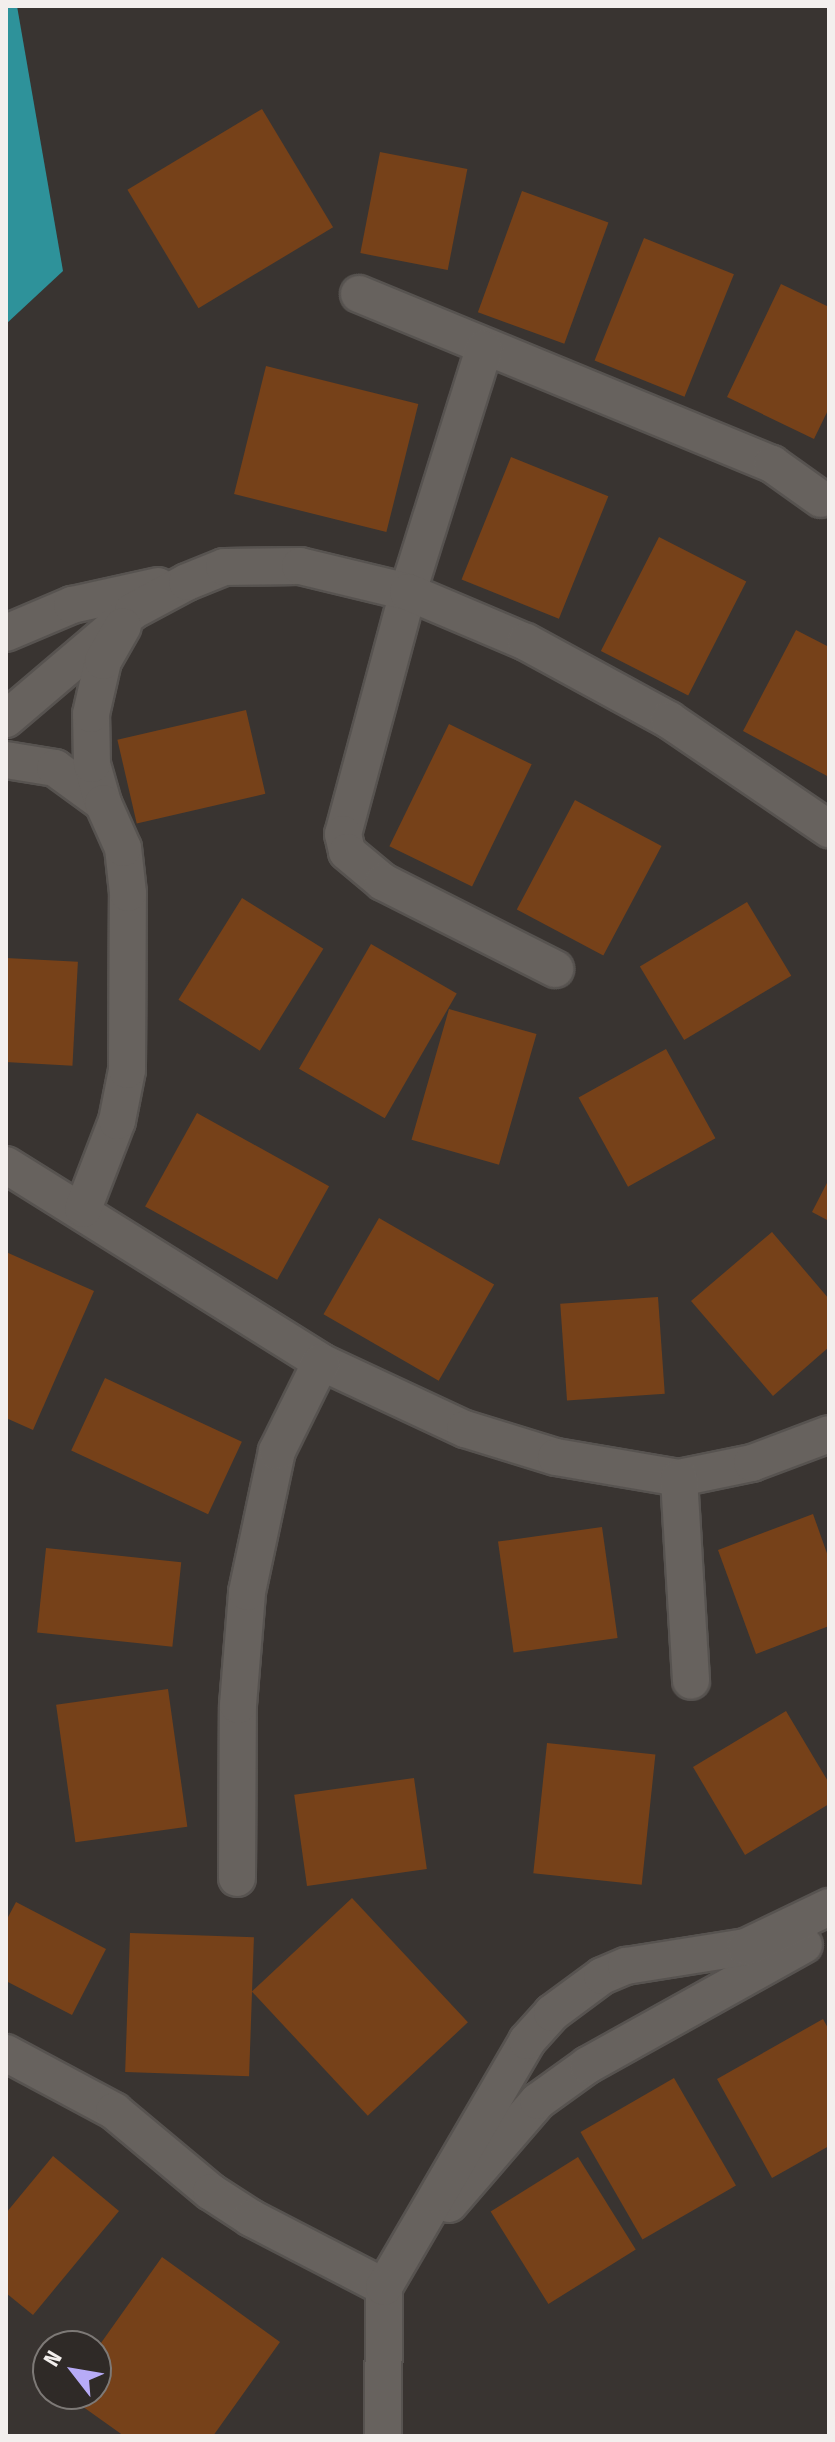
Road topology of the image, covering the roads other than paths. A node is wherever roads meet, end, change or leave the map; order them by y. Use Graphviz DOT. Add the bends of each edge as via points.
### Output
graph roads {
  1 [pos="359,294"];
  2 [pos="484,349"];
  3 [pos="821,499"];
  4 [pos="187,582"];
  5 [pos="408,592"];
  6 [pos="133,611"];
  7 [pos="6,633"];
  8 [pos="6,641"];
  9 [pos="56,674"];
  10 [pos="6,719"];
  11 [pos="90,739"];
  12 [pos="6,760"];
  13 [pos="103,803"];
  14 [pos="829,829"];
  15 [pos="555,969"];
  16 [pos="6,1165"];
  17 [pos="83,1209"];
  18 [pos="321,1362"];
  19 [pos="829,1434"];
  20 [pos="679,1478"];
  21 [pos="691,1681"];
  22 [pos="237,1878"];
  23 [pos="829,1907"];
  24 [pos="829,1930"];
  25 [pos="6,2053"];
  26 [pos="384,2287"];
  27 [pos="383,2436"];
  1 -- 2 [label="street"];
  2 -- 3 [label="street" via="772,464"];
  2 -- 5 [label="street"];
  4 -- 5 [label="street" via="224,567 300,566"];
  4 -- 6 [label="street"];
  4 -- 7 [label="street" via="72,605"];
  5 -- 14 [label="street" via="526,642 669,720"];
  5 -- 15 [label="street" via="346,807 347,852 383,882"];
  6 -- 9 [label="street"];
  6 -- 11 [label="street" via="103,661"];
  8 -- 9 [label="street" via="29,650"];
  9 -- 10 [label="street"];
  9 -- 11 [label="street" via="80,706"];
  11 -- 13 [label="street"];
  12 -- 13 [label="street" via="55,768"];
  13 -- 17 [label="street" via="123,848 128,893 127,1070 117,1121"];
  16 -- 17 [label="street"];
  17 -- 18 [label="street"];
  18 -- 20 [label="street" via="465,1429 556,1457"];
  18 -- 22 [label="street" via="277,1451 247,1592 238,1705"];
  19 -- 20 [label="street" via="752,1463"];
  20 -- 21 [label="street"];
  23 -- 26 [label="street" via="746,1947 626,1966 602,1976 552,2013 506,2072"];
  24 -- 26 [label="street" via="588,2065 538,2101"];
  25 -- 26 [label="street" via="114,2111 211,2192 251,2218"];
  26 -- 27 [label="street"];
}
